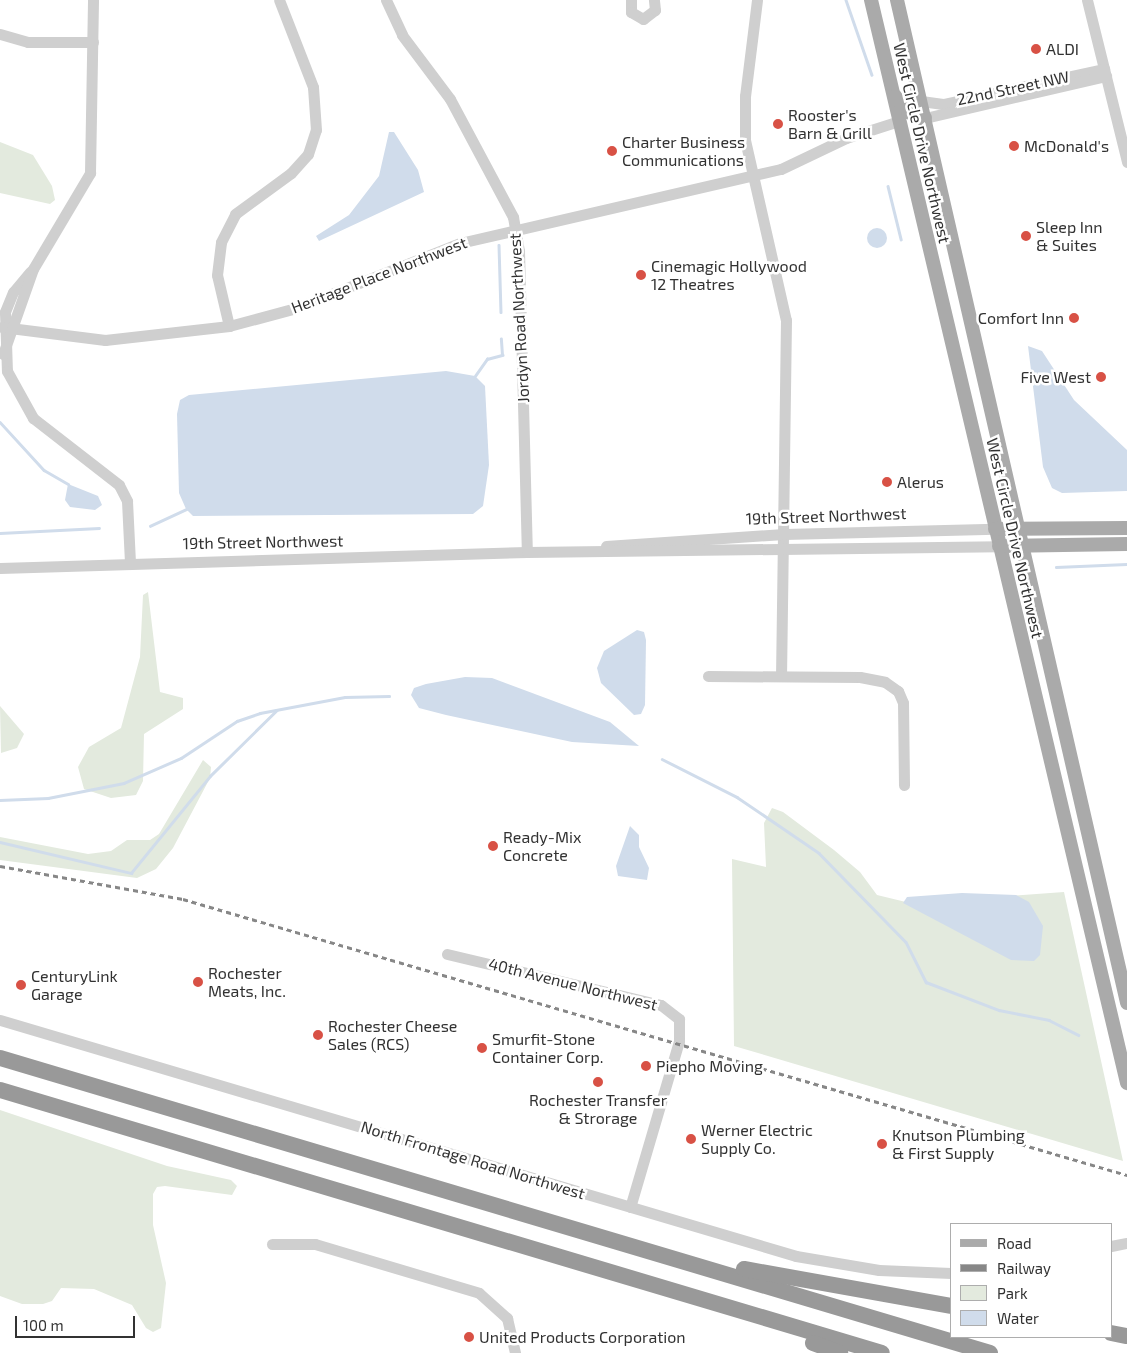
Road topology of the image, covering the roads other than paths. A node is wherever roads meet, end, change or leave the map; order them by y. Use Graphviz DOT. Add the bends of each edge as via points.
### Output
graph roads {
  1 [pos="94,0"];
  2 [pos="279,0"];
  3 [pos="386,0"];
  4 [pos="631,0"];
  5 [pos="654,0"];
  6 [pos="757,0"];
  7 [pos="871,0"];
  8 [pos="897,0"];
  9 [pos="1087,0"];
  10 [pos="0,34"];
  11 [pos="93,42"];
  12 [pos="1105,73"];
  13 [pos="892,91"];
  14 [pos="921,101"];
  15 [pos="925,118"];
  16 [pos="898,121"];
  17 [pos="1127,162"];
  18 [pos="752,176"];
  19 [pos="516,230"];
  20 [pos="229,326"];
  21 [pos="7,328"];
  22 [pos="1127,528"];
  23 [pos="995,529"];
  24 [pos="1019,529"];
  25 [pos="784,534"];
  26 [pos="1127,544"];
  27 [pos="999,546"];
  28 [pos="1023,546"];
  29 [pos="784,550"];
  30 [pos="527,552"];
  31 [pos="130,563"];
  32 [pos="0,568"];
  33 [pos="708,676"];
  34 [pos="781,676"];
  35 [pos="904,785"];
  36 [pos="447,954"];
  37 [pos="1127,1003"];
  38 [pos="0,1020"];
  39 [pos="0,1058"];
  40 [pos="1127,1083"];
  41 [pos="0,1090"];
  42 [pos="630,1207"];
  43 [pos="545,1221"];
  44 [pos="1127,1243"];
  45 [pos="272,1244"];
  46 [pos="1112,1246"];
  47 [pos="950,1273"];
  48 [pos="694,1297"];
  49 [pos="950,1306"];
  50 [pos="1112,1333"];
  51 [pos="1127,1336"];
  52 [pos="515,1353"];
  53 [pos="840,1353"];
  54 [pos="882,1353"];
  55 [pos="990,1353"];
  1 -- 11 [label="street"];
  2 -- 20 [label="street" via="310,79 317,114 308,154 291,173 246,204 221,242 217,275"];
  3 -- 19 [label="street, Jordyn Road Northwest" via="402,35 450,99 502,190"];
  4 -- 5 [label="street" via="630,12 643,19 655,10"];
  6 -- 18 [label="street" via="744,109"];
  7 -- 13 [label="main road, West Circle Drive Northwest"];
  8 -- 14 [label="main road, West Circle Drive Northwest"];
  9 -- 12 [label="street"];
  10 -- 11 [label="street" via="28,42"];
  11 -- 21 [label="street" via="90,173 34,269"];
  12 -- 14 [label="street, 22nd Street NW" via="943,104"];
  12 -- 15 [label="street, 22nd Street NW"];
  12 -- 17 [label="street"];
  13 -- 15 [label="main road" via="908,112"];
  13 -- 16 [label="main road, West Circle Drive Northwest"];
  14 -- 15 [label="main road, West Circle Drive Northwest"];
  15 -- 24 [label="main road, West Circle Drive Northwest"];
  16 -- 18 [label="street, Heritage Place Northwest" via="846,138 800,162"];
  16 -- 23 [label="main road, West Circle Drive Northwest"];
  18 -- 19 [label="street, Heritage Place Northwest"];
  18 -- 25 [label="street" via="786,320"];
  19 -- 20 [label="street, Heritage Place Northwest" via="460,243 296,308"];
  19 -- 30 [label="street, Jordyn Road Northwest"];
  20 -- 21 [label="street, Heritage Place Northwest" via="105,340"];
  21 -- 31 [label="street" via="3,354 13,387 33,418 119,485 127,501"];
  22 -- 24 [label="main road, 19th Street Northwest"];
  23 -- 24 [label="main road, 19th Street Northwest"];
  23 -- 25 [label="street, 19th Street Northwest"];
  23 -- 27 [label="main road, West Circle Drive Northwest"];
  24 -- 28 [label="main road, West Circle Drive Northwest"];
  25 -- 29 [label="street"];
  25 -- 30 [label="street, 19th Street Northwest"];
  26 -- 28 [label="main road, 19th Street Northwest"];
  27 -- 28 [label="main road, 19th Street Northwest"];
  27 -- 29 [label="street, 19th Street Northwest"];
  27 -- 40 [label="main road, West Circle Drive Northwest"];
  28 -- 37 [label="main road, West Circle Drive Northwest"];
  29 -- 30 [label="street, 19th Street Northwest"];
  29 -- 34 [label="street"];
  30 -- 31 [label="street, 19th Street Northwest"];
  31 -- 32 [label="street, 19th Street Northwest"];
  33 -- 34 [label="street"];
  34 -- 35 [label="street" via="869,678 894,687 904,711"];
  36 -- 42 [label="street, 40th Avenue Northwest" via="661,1006 679,1019 679,1042"];
  38 -- 42 [label="street, North Frontage Road Northwest"];
  39 -- 43 [label="highway"];
  41 -- 48 [label="highway"];
  42 -- 47 [label="street, North Frontage Road Northwest" via="818,1261 879,1270"];
  43 -- 49 [label="highway" via="741,1269"];
  43 -- 55 [label="highway"];
  44 -- 46 [label="street"];
  45 -- 52 [label="street" via="315,1244 479,1293 508,1318"];
  48 -- 53 [label="highway"];
  48 -- 54 [label="highway"];
  50 -- 51 [label="highway"];
}
